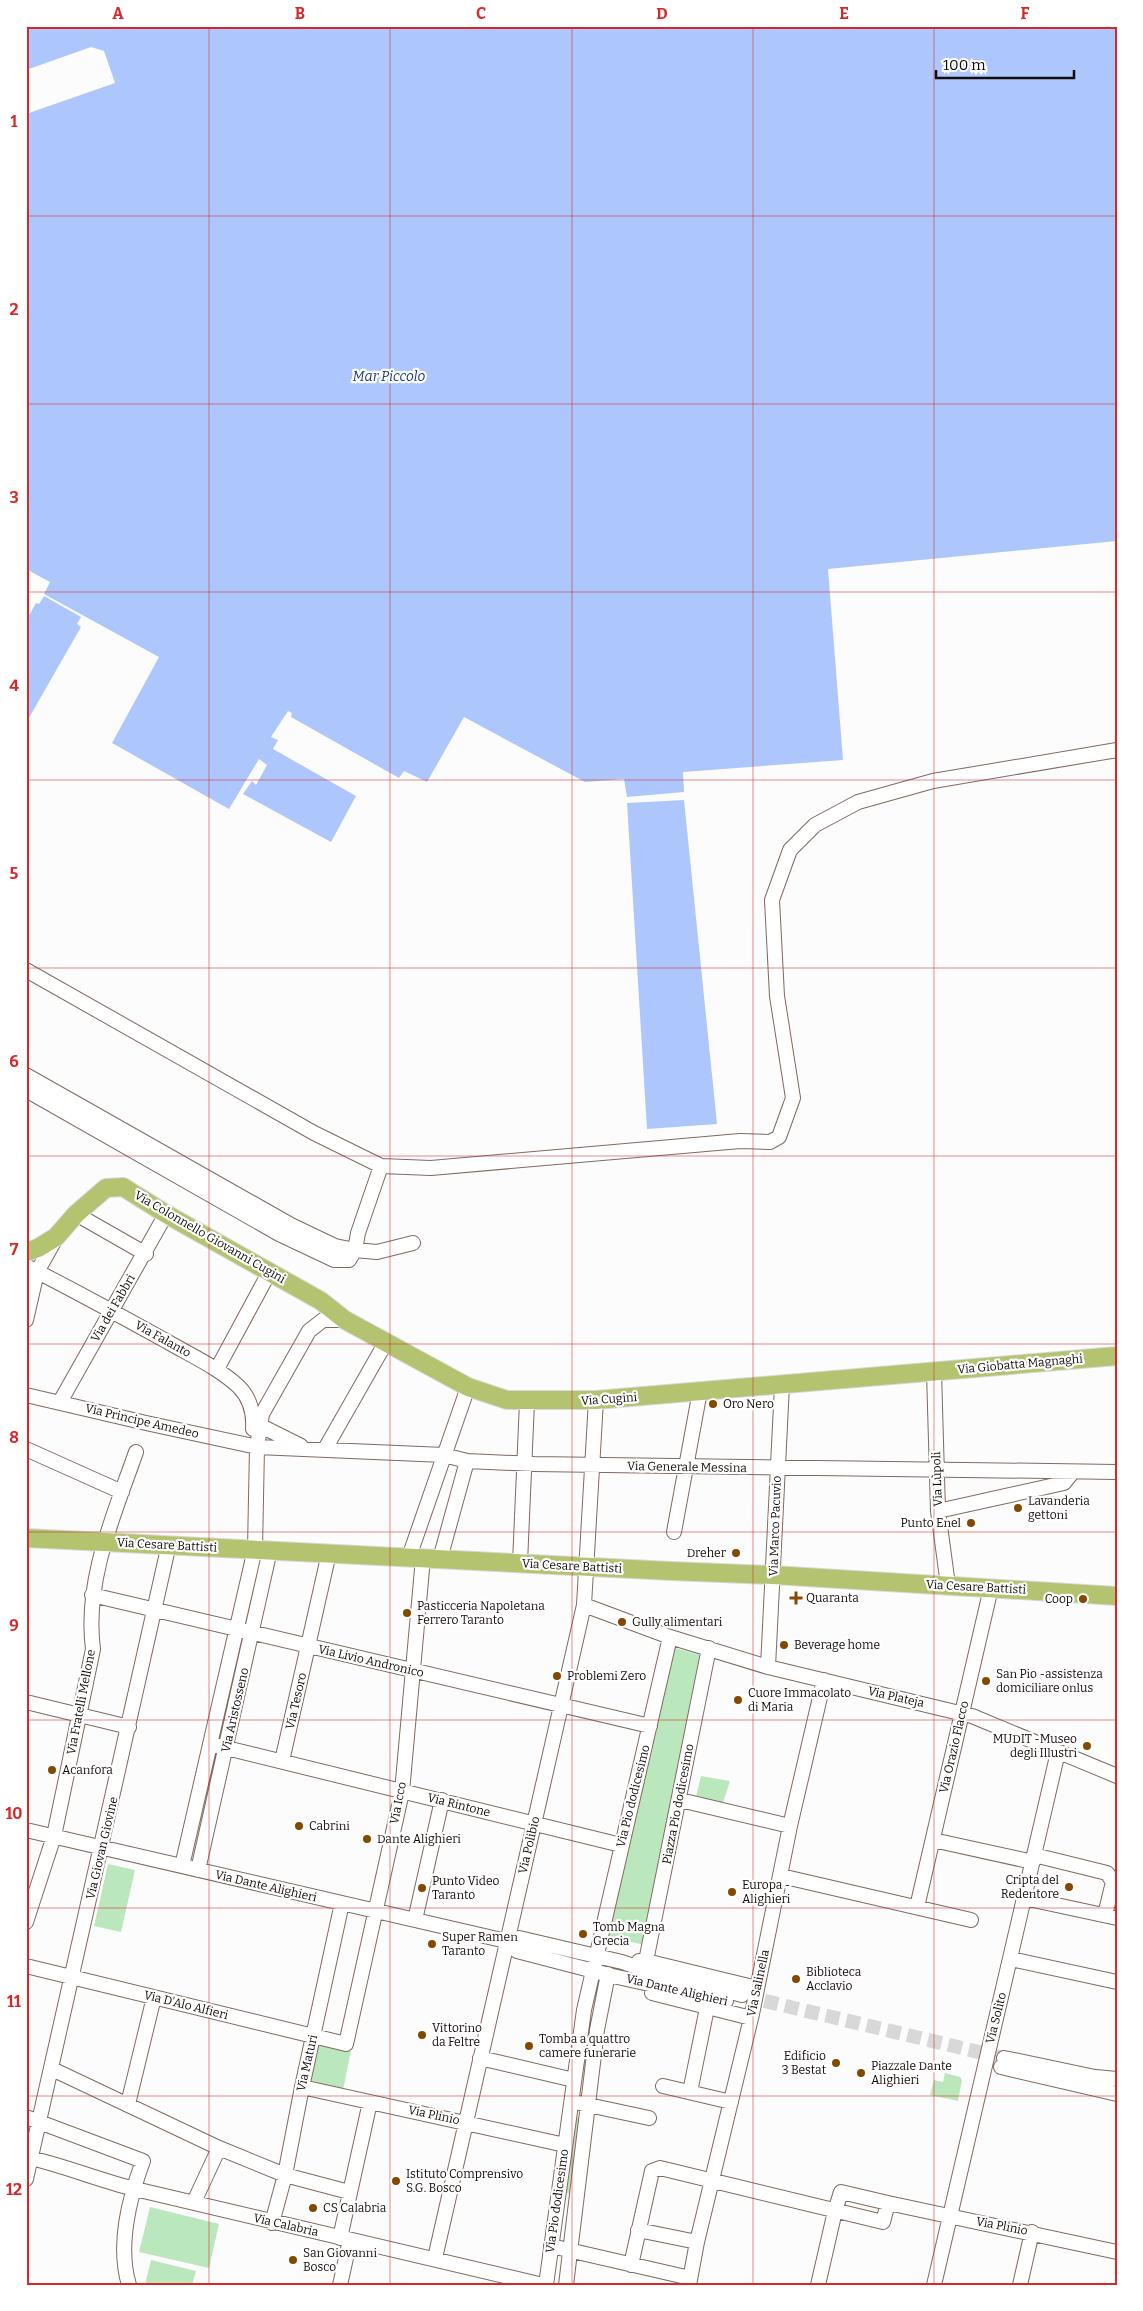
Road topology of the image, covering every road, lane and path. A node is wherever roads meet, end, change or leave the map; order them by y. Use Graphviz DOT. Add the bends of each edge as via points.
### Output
graph roads {
  1 [pos="1117,750"];
  2 [pos="26,970"];
  3 [pos="26,1075"];
  4 [pos="26,1090"];
  5 [pos="381,1166"];
  6 [pos="76,1214"];
  7 [pos="166,1214"];
  8 [pos="56,1237"];
  9 [pos="413,1242"];
  10 [pos="355,1250"];
  11 [pos="26,1252"];
  12 [pos="146,1254"];
  13 [pos="32,1269"];
  14 [pos="270,1271"];
  15 [pos="321,1300"];
  16 [pos="112,1310"];
  17 [pos="26,1320"];
  18 [pos="345,1320"];
  19 [pos="386,1342"];
  20 [pos="1117,1356"];
  21 [pos="217,1369"];
  22 [pos="928,1372"];
  23 [pos="782,1385"];
  24 [pos="468,1387"];
  25 [pos="700,1391"];
  26 [pos="26,1394"];
  27 [pos="248,1400"];
  28 [pos="269,1400"];
  29 [pos="596,1400"];
  30 [pos="60,1402"];
  31 [pos="527,1402"];
  32 [pos="259,1425"];
  33 [pos="251,1445"];
  34 [pos="305,1448"];
  35 [pos="26,1449"];
  36 [pos="325,1449"];
  37 [pos="136,1452"];
  38 [pos="444,1455"];
  39 [pos="468,1460"];
  40 [pos="524,1463"];
  41 [pos="591,1465"];
  42 [pos="686,1467"];
  43 [pos="777,1467"];
  44 [pos="936,1469"];
  45 [pos="1117,1472"];
  46 [pos="1072,1473"];
  47 [pos="122,1492"];
  48 [pos="938,1511"];
  49 [pos="674,1532"];
  50 [pos="26,1538"];
  51 [pos="105,1542"];
  52 [pos="169,1544"];
  53 [pos="263,1550"];
  54 [pos="329,1553"];
  55 [pos="424,1558"];
  56 [pos="520,1563"];
  57 [pos="587,1567"];
  58 [pos="773,1575"];
  59 [pos="948,1585"];
  60 [pos="991,1588"];
  61 [pos="92,1596"];
  62 [pos="1117,1596"];
  63 [pos="584,1605"];
  64 [pos="154,1610"];
  65 [pos="236,1629"];
  66 [pos="253,1632"];
  67 [pos="670,1637"];
  68 [pos="308,1646"];
  69 [pos="709,1648"];
  70 [pos="768,1667"];
  71 [pos="413,1670"];
  72 [pos="824,1680"];
  73 [pos="26,1702"];
  74 [pos="560,1705"];
  75 [pos="962,1712"];
  76 [pos="80,1715"];
  77 [pos="650,1726"];
  78 [pos="129,1727"];
  79 [pos="210,1744"];
  80 [pos="226,1748"];
  81 [pos="1058,1752"];
  82 [pos="282,1761"];
  83 [pos="1117,1776"];
  84 [pos="402,1792"];
  85 [pos="442,1800"];
  86 [pos="680,1800"];
  87 [pos="535,1823"];
  88 [pos="790,1826"];
  89 [pos="26,1830"];
  90 [pos="54,1836"];
  91 [pos="933,1840"];
  92 [pos="621,1845"];
  93 [pos="102,1847"];
  94 [pos="1034,1859"];
  95 [pos="182,1866"];
  96 [pos="198,1870"];
  97 [pos="780,1876"];
  98 [pos="1115,1882"];
  99 [pos="1024,1898"];
  100 [pos="342,1903"];
  101 [pos="917,1907"];
  102 [pos="375,1910"];
  103 [pos="1111,1917"];
  104 [pos="415,1920"];
  105 [pos="970,1920"];
  106 [pos="26,1922"];
  107 [pos="506,1941"];
  108 [pos="598,1956"];
  109 [pos="1011,1958"];
  110 [pos="646,1961"];
  111 [pos="622,1962"];
  112 [pos="26,1966"];
  113 [pos="594,1970"];
  114 [pos="611,1975"];
  115 [pos="72,1978"];
  116 [pos="1117,1982"];
  117 [pos="757,1988"];
  118 [pos="154,1998"];
  119 [pos="707,2008"];
  120 [pos="750,2018"];
  121 [pos="582,2027"];
  122 [pos="596,2030"];
  123 [pos="313,2036"];
  124 [pos="346,2044"];
  125 [pos="480,2058"];
  126 [pos="52,2069"];
  127 [pos="1117,2079"];
  128 [pos="574,2080"];
  129 [pos="663,2086"];
  130 [pos="302,2087"];
  131 [pos="690,2092"];
  132 [pos="1117,2094"];
  133 [pos="370,2102"];
  134 [pos="571,2102"];
  135 [pos="731,2102"];
  136 [pos="128,2104"];
  137 [pos="588,2104"];
  138 [pos="649,2118"];
  139 [pos="32,2119"];
  140 [pos="465,2122"];
  141 [pos="565,2145"];
  142 [pos="219,2148"];
  143 [pos="28,2157"];
  144 [pos="285,2174"];
  145 [pos="26,2179"];
  146 [pos="712,2181"];
  147 [pos="133,2188"];
  148 [pos="350,2192"];
  149 [pos="558,2196"];
  150 [pos="577,2198"];
  151 [pos="194,2202"];
  152 [pos="888,2203"];
  153 [pos="835,2211"];
  154 [pos="950,2216"];
  155 [pos="272,2223"];
  156 [pos="638,2230"];
  157 [pos="1032,2232"];
  158 [pos="345,2239"];
  159 [pos="697,2242"];
  160 [pos="551,2246"];
  161 [pos="571,2251"];
  162 [pos="1117,2252"];
  163 [pos="435,2258"];
  164 [pos="631,2265"];
  165 [pos="689,2281"];
  166 [pos="130,2285"];
  167 [pos="340,2285"];
  168 [pos="544,2285"];
  169 [pos="566,2285"];
  170 [pos="818,2285"];
  171 [pos="934,2285"];
  172 [pos="1020,2285"];
  1 -- 5 [label="street" via="933,780 858,802 815,825 790,850 772,900 776,996 793,1098 779,1137 770,1142 740,1141 431,1168"];
  2 -- 5 [label="street" via="314,1133"];
  3 -- 10 [label="street" via="291,1225 335,1246"];
  4 -- 10 [label="street" via="279,1234 334,1260 349,1260"];
  5 -- 10 [label="street"];
  6 -- 7 [label="main road, Via Colonnello Giovanni Cugini" via="106,1188 124,1187"];
  6 -- 8 [label="main road, Via Colonnello Giovanni Cugini"];
  6 -- 12 [label="street"];
  7 -- 12 [label="street, Via dei Fabbri"];
  7 -- 14 [label="main road, Via Colonnello Giovanni Cugini"];
  8 -- 11 [label="main road"];
  8 -- 13 [label="street"];
  9 -- 10 [label="street" via="377,1252"];
  12 -- 16 [label="street, Via dei Fabbri"];
  13 -- 16 [label="street, Via Falanto"];
  13 -- 17 [label="street"];
  14 -- 15 [label="main road, Via Colonnello Giovanni Cugini"];
  14 -- 21 [label="street"];
  15 -- 18 [label="main road, Via Cugini"];
  16 -- 21 [label="street, Via Falanto"];
  16 -- 30 [label="street, Via dei Fabbri"];
  18 -- 19 [label="main road, Via Cugini"];
  18 -- 28 [label="street" via="323,1320 309,1331"];
  19 -- 24 [label="main road, Via Cugini"];
  19 -- 36 [label="street"];
  20 -- 22 [label="main road, Via Giobatta Magnaghi"];
  21 -- 27 [label="street, Via Falanto" via="240,1388"];
  22 -- 23 [label="main road, Via Cugini"];
  22 -- 44 [label="street, Via Lùpoli"];
  23 -- 25 [label="main road, Via Cugini"];
  23 -- 43 [label="street, Via Marco Pacuvio"];
  24 -- 31 [label="main road, Via Cugini" via="507,1400"];
  24 -- 38 [label="street"];
  25 -- 29 [label="main road, Via Cugini"];
  25 -- 42 [label="street"];
  26 -- 30 [label="street, Via Principe Amedeo"];
  27 -- 28 [label="street"];
  27 -- 33 [label="street, Via Falanto" via="253,1414"];
  28 -- 32 [label="street"];
  29 -- 31 [label="main road, Via Cugini"];
  29 -- 41 [label="street, Via Polibio"];
  30 -- 33 [label="street, Via Principe Amedeo"];
  31 -- 40 [label="street"];
  32 -- 33 [label="street"];
  32 -- 34 [label="street"];
  33 -- 34 [label="street, Via Generale Messina"];
  33 -- 53 [label="street, Via Falanto"];
  34 -- 36 [label="street, Via Generale Messina"];
  35 -- 47 [label="street"];
  36 -- 38 [label="street, Via Generale Messina"];
  37 -- 47 [label="street, Via Fratelli Mellone"];
  38 -- 39 [label="street, Via Generale Messina"];
  38 -- 55 [label="street"];
  39 -- 40 [label="street, Via Generale Messina"];
  39 -- 55 [label="street"];
  40 -- 41 [label="street, Via Generale Messina"];
  40 -- 56 [label="street"];
  41 -- 42 [label="street, Via Generale Messina"];
  41 -- 57 [label="street, Via Polibio"];
  42 -- 43 [label="street, Via Generale Messina"];
  42 -- 49 [label="street"];
  43 -- 44 [label="street, Via Generale Messina"];
  43 -- 58 [label="street, Via Marco Pacuvio"];
  44 -- 46 [label="street, Via Generale Messina"];
  44 -- 48 [label="street, Via Lùpoli"];
  45 -- 46 [label="street, Via Generale Messina"];
  46 -- 48 [label="street" via="1064,1483"];
  47 -- 51 [label="street, Via Fratelli Mellone"];
  48 -- 59 [label="street, Via Lùpoli"];
  50 -- 51 [label="main road, Via Cesare Battisti"];
  51 -- 52 [label="main road, Via Cesare Battisti"];
  51 -- 61 [label="street, Via Fratelli Mellone"];
  52 -- 53 [label="main road, Via Cesare Battisti"];
  52 -- 64 [label="street, Via Giovan Giovine"];
  53 -- 54 [label="main road, Via Cesare Battisti"];
  53 -- 65 [label="street, Via Aristosseno"];
  53 -- 66 [label="street, Via Aristosseno"];
  54 -- 55 [label="main road, Via Cesare Battisti"];
  54 -- 68 [label="street, Via Tesoro"];
  55 -- 56 [label="main road, Via Cesare Battisti"];
  55 -- 71 [label="street, Via Icco"];
  56 -- 57 [label="main road, Via Cesare Battisti"];
  57 -- 58 [label="main road, Via Cesare Battisti"];
  57 -- 63 [label="street, Via Polibio"];
  58 -- 59 [label="main road, Via Cesare Battisti"];
  58 -- 70 [label="street, Via Marco Pacuvio"];
  59 -- 60 [label="main road, Via Cesare Battisti"];
  60 -- 62 [label="main road, Via Cesare Battisti"];
  60 -- 75 [label="street, Via Orazio Flacco"];
  61 -- 64 [label="street, Via Livio Andronico"];
  61 -- 76 [label="street, Via Fratelli Mellone" via="93,1649"];
  63 -- 67 [label="street, Via Plateja"];
  63 -- 74 [label="street, Via Polibio"];
  64 -- 65 [label="street, Via Livio Andronico"];
  64 -- 78 [label="street, Via Giovan Giovine"];
  65 -- 66 [label="street, Via Livio Andronico"];
  65 -- 79 [label="street, Via Aristosseno"];
  66 -- 68 [label="street, Via Livio Andronico"];
  66 -- 80 [label="street, Via Aristosseno"];
  67 -- 69 [label="street, Via Plateja"];
  67 -- 77 [label="street, Via Pio dodicesimo"];
  68 -- 71 [label="street, Via Livio Andronico"];
  68 -- 82 [label="street, Via Tesoro"];
  69 -- 70 [label="street, Via Plateja"];
  69 -- 86 [label="street, Piazza Pio dodicesimo"];
  70 -- 72 [label="street, Via Plateja"];
  71 -- 74 [label="street, Via Livio Andronico"];
  71 -- 84 [label="street, Via Icco"];
  72 -- 75 [label="street, Via Plateja"];
  72 -- 88 [label="street, Via Salinella"];
  73 -- 76 [label="street"];
  74 -- 77 [label="street, Via Livio Andronico"];
  74 -- 87 [label="street, Via Polibio"];
  75 -- 81 [label="street, Via Plateja"];
  75 -- 91 [label="street, Via Orazio Flacco"];
  76 -- 78 [label="street"];
  76 -- 90 [label="street, Via Fratelli Mellone"];
  77 -- 92 [label="street, Via Pio dodicesimo"];
  78 -- 93 [label="street, Via Giovan Giovine"];
  79 -- 80 [label="street, Via Rintone"];
  79 -- 95 [label="street, Via Aristosseno"];
  80 -- 82 [label="street, Via Rintone"];
  80 -- 96 [label="street, Via Aristosseno"];
  81 -- 83 [label="street, Via Plateja"];
  81 -- 94 [label="street, Via Solìto"];
  82 -- 84 [label="street, Via Rintone"];
  84 -- 85 [label="street, Via Rintone"];
  84 -- 102 [label="street, Via Icco"];
  85 -- 87 [label="street, Via Rintone"];
  85 -- 104 [label="street"];
  86 -- 88 [label="street"];
  86 -- 110 [label="street, Piazza Pio dodicesimo"];
  87 -- 92 [label="street, Via Rintone"];
  87 -- 107 [label="street, Via Polibio"];
  88 -- 97 [label="street, Via Salinella"];
  89 -- 90 [label="street, Via Dante Alighieri"];
  90 -- 93 [label="street, Via Dante Alighieri"];
  90 -- 106 [label="street, Via Fratelli Mellone"];
  91 -- 94 [label="street"];
  91 -- 101 [label="street, Via Orazio Flacco"];
  92 -- 108 [label="street, Via Pio dodicesimo"];
  93 -- 95 [label="street, Via Dante Alighieri"];
  93 -- 115 [label="street, Via Giovan Giovine"];
  94 -- 98 [label="street" via="1107,1873"];
  94 -- 99 [label="street, Via Solìto"];
  95 -- 96 [label="street, Via Dante Alighieri"];
  96 -- 100 [label="street, Via Dante Alighieri"];
  97 -- 101 [label="street"];
  97 -- 117 [label="street, Via Salinella"];
  98 -- 103 [label="street"];
  99 -- 103 [label="street"];
  99 -- 109 [label="street, Via Solìto"];
  100 -- 102 [label="street, Via Dante Alighieri"];
  100 -- 123 [label="street, Via Maturi"];
  101 -- 105 [label="street"];
  102 -- 104 [label="street, Via Dante Alighieri"];
  102 -- 124 [label="street, Via Icco"];
  104 -- 107 [label="street, Via Dante Alighieri"];
  107 -- 108 [label="street, Via Dante Alighieri" via="519,1938"];
  107 -- 113 [label="street, Via Dante Alighieri" via="518,1951"];
  107 -- 125 [label="street, Via Polibio"];
  108 -- 111 [label="street, Via Dante Alighieri"];
  108 -- 113 [label="street, Via Pio dodicesimo"];
  109 -- 116 [label="street"];
  109 -- 154 [label="street, Via Solìto"];
  110 -- 111 [label="street, Via Dante Alighieri"];
  110 -- 117 [label="street, Via Dante Alighieri"];
  111 -- 114 [label="street, Via Dante Alighieri" via="741,2000"];
  112 -- 115 [label="street, Via D'Alo Alfieri"];
  113 -- 114 [label="street, Via Dante Alighieri"];
  113 -- 121 [label="street, Via Pio dodicesimo"];
  114 -- 119 [label="street, Via Dante Alighieri" via="626,1987"];
  114 -- 122 [label="street, Via Pio dodicesimo"];
  115 -- 118 [label="street, Via D'Alo Alfieri"];
  115 -- 126 [label="street, Via Giovan Giovine"];
  117 -- 120 [label="street, Via Salinella"];
  118 -- 123 [label="street, Via D'Alo Alfieri"];
  118 -- 136 [label="street"];
  119 -- 120 [label="street, Via Dante Alighieri"];
  119 -- 131 [label="street, Via Dante Alighieri"];
  120 -- 135 [label="street, Via Salinella"];
  121 -- 122 [label="street"];
  121 -- 128 [label="street, Via Pio dodicesimo"];
  122 -- 137 [label="street, Via Pio dodicesimo"];
  123 -- 124 [label="street, Via D'Alo Alfieri"];
  123 -- 130 [label="street, Via Maturi"];
  125 -- 128 [label="street"];
  125 -- 140 [label="street, Via Polibio"];
  126 -- 136 [label="street"];
  126 -- 139 [label="street, Via Giovan Giovine"];
  127 -- 132 [label="street" via="1002,2062"];
  128 -- 134 [label="street, Via Pio dodicesimo"];
  129 -- 131 [label="street"];
  130 -- 133 [label="street, Via Plinio"];
  130 -- 144 [label="street, Via Maturi"];
  131 -- 135 [label="street"];
  133 -- 140 [label="street, Via Plinio"];
  133 -- 148 [label="street"];
  134 -- 137 [label="street"];
  134 -- 141 [label="street, Via Pio dodicesimo"];
  135 -- 146 [label="street, Via Salinella"];
  136 -- 142 [label="street"];
  137 -- 138 [label="street"];
  137 -- 150 [label="street, Via Pio dodicesimo"];
  139 -- 143 [label="street, Via Giovan Giovine"];
  139 -- 147 [label="street" via="143,2161"];
  140 -- 141 [label="street, Via Plinio"];
  140 -- 163 [label="street, Via Polibio"];
  141 -- 149 [label="street, Via Pio dodicesimo"];
  142 -- 144 [label="street"];
  142 -- 151 [label="street"];
  143 -- 145 [label="street, Via Giovan Giovine"];
  143 -- 147 [label="street, Via Calabria"];
  144 -- 148 [label="street"];
  144 -- 155 [label="street, Via Maturi"];
  146 -- 153 [label="street"];
  146 -- 156 [label="street" via="660,2168 652,2171"];
  146 -- 159 [label="street, Via Salinella"];
  147 -- 151 [label="street, Via Calabria"];
  147 -- 166 [label="street" via="125,2236"];
  148 -- 158 [label="street"];
  149 -- 150 [label="street"];
  149 -- 160 [label="street, Via Pio dodicesimo"];
  150 -- 161 [label="street, Via Pio dodicesimo"];
  151 -- 155 [label="street, Via Calabria"];
  152 -- 153 [label="street, Via Plinio" via="842,2192"];
  152 -- 153 [label="street" via="883,2222"];
  152 -- 154 [label="street, Via Plinio"];
  153 -- 170 [label="street"];
  154 -- 157 [label="street, Via Plinio"];
  154 -- 171 [label="street, Via Solìto"];
  155 -- 158 [label="street, Via Calabria"];
  156 -- 159 [label="street"];
  156 -- 164 [label="street"];
  157 -- 162 [label="street, Via Plinio"];
  157 -- 172 [label="street"];
  158 -- 163 [label="street, Via Calabria"];
  158 -- 167 [label="street"];
  159 -- 165 [label="street, Via Salinella"];
  160 -- 161 [label="street"];
  160 -- 168 [label="street, Via Pio dodicesimo"];
  161 -- 164 [label="street"];
  161 -- 169 [label="street, Via Pio dodicesimo"];
  163 -- 168 [label="street, Via Calabria"];
  164 -- 165 [label="street"];
}
